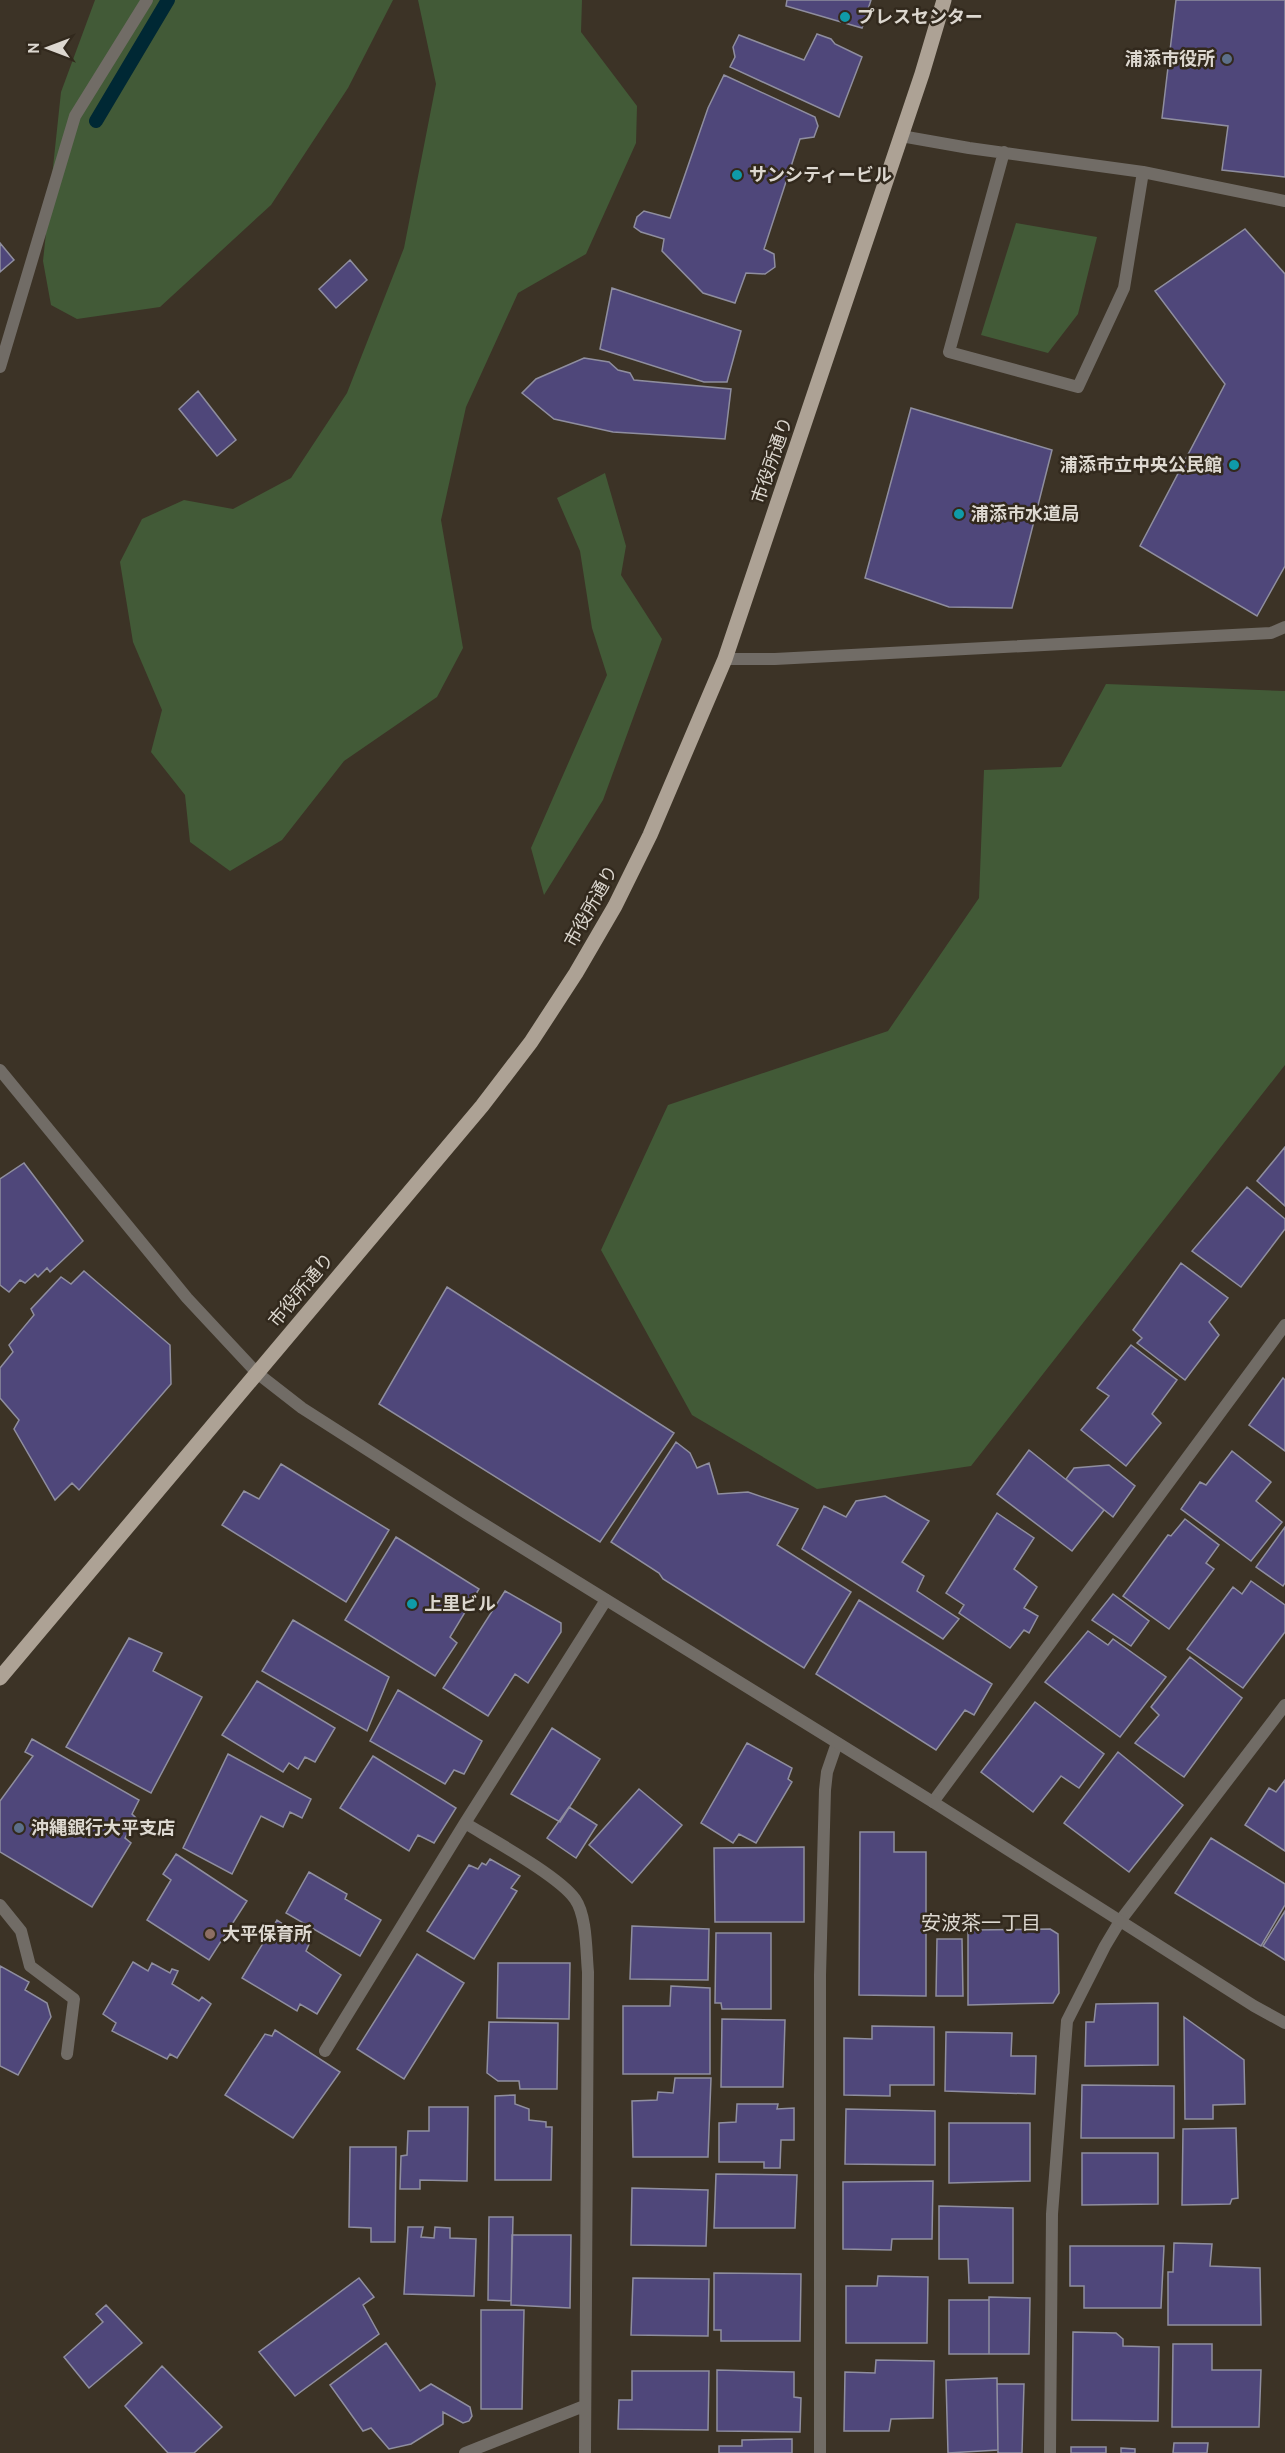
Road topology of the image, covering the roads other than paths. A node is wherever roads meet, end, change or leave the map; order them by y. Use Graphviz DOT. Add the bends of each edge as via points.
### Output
graph roads {
  1 [pos="147,0"];
  2 [pos="944,0"];
  3 [pos="901,136"];
  4 [pos="1004,152"];
  5 [pos="1143,172"];
  6 [pos="1285,201"];
  7 [pos="0,367"];
  8 [pos="1285,627"];
  9 [pos="725,659"];
  10 [pos="0,1070"];
  11 [pos="1285,1325"];
  12 [pos="257,1373"];
  13 [pos="606,1600"];
  14 [pos="0,1677"];
  15 [pos="1285,1705"];
  16 [pos="837,1743"];
  17 [pos="933,1802"];
  18 [pos="465,1823"];
  19 [pos="0,1905"];
  20 [pos="1120,1921"];
  21 [pos="1285,2023"];
  22 [pos="325,2051"];
  23 [pos="67,2054"];
  24 [pos="584,2406"];
  25 [pos="465,2453"];
  26 [pos="585,2453"];
  27 [pos="820,2453"];
  28 [pos="1050,2453"];
  1 -- 7 [label="street" via="75,116"];
  2 -- 3 [label="main road, 市役所通り"];
  3 -- 4 [label="street"];
  3 -- 9 [label="main road, 市役所通り"];
  4 -- 5 [label="street"];
  4 -- 5 [label="street" via="949,352 1078,387 1124,288"];
  5 -- 6 [label="street"];
  8 -- 9 [label="street" via="1270,633"];
  9 -- 12 [label="main road, 市役所通り" via="650,836 615,906 531,1042 482,1106"];
  10 -- 12 [label="street" via="186,1298"];
  11 -- 17 [label="street"];
  12 -- 13 [label="street" via="329,1426"];
  12 -- 14 [label="main road, 市役所通り"];
  13 -- 16 [label="street"];
  13 -- 18 [label="street"];
  15 -- 20 [label="street"];
  16 -- 17 [label="street"];
  16 -- 27 [label="street" via="825,1790"];
  17 -- 20 [label="street"];
  18 -- 22 [label="street"];
  18 -- 24 [label="street" via="553,1879 576,1900 583,1923 588,1972"];
  19 -- 23 [label="street" via="21,1931 30,1966 74,1999"];
  20 -- 21 [label="street"];
  20 -- 28 [label="street" via="1067,2021 1052,2214"];
  24 -- 25 [label="street"];
  24 -- 26 [label="street"];
}
